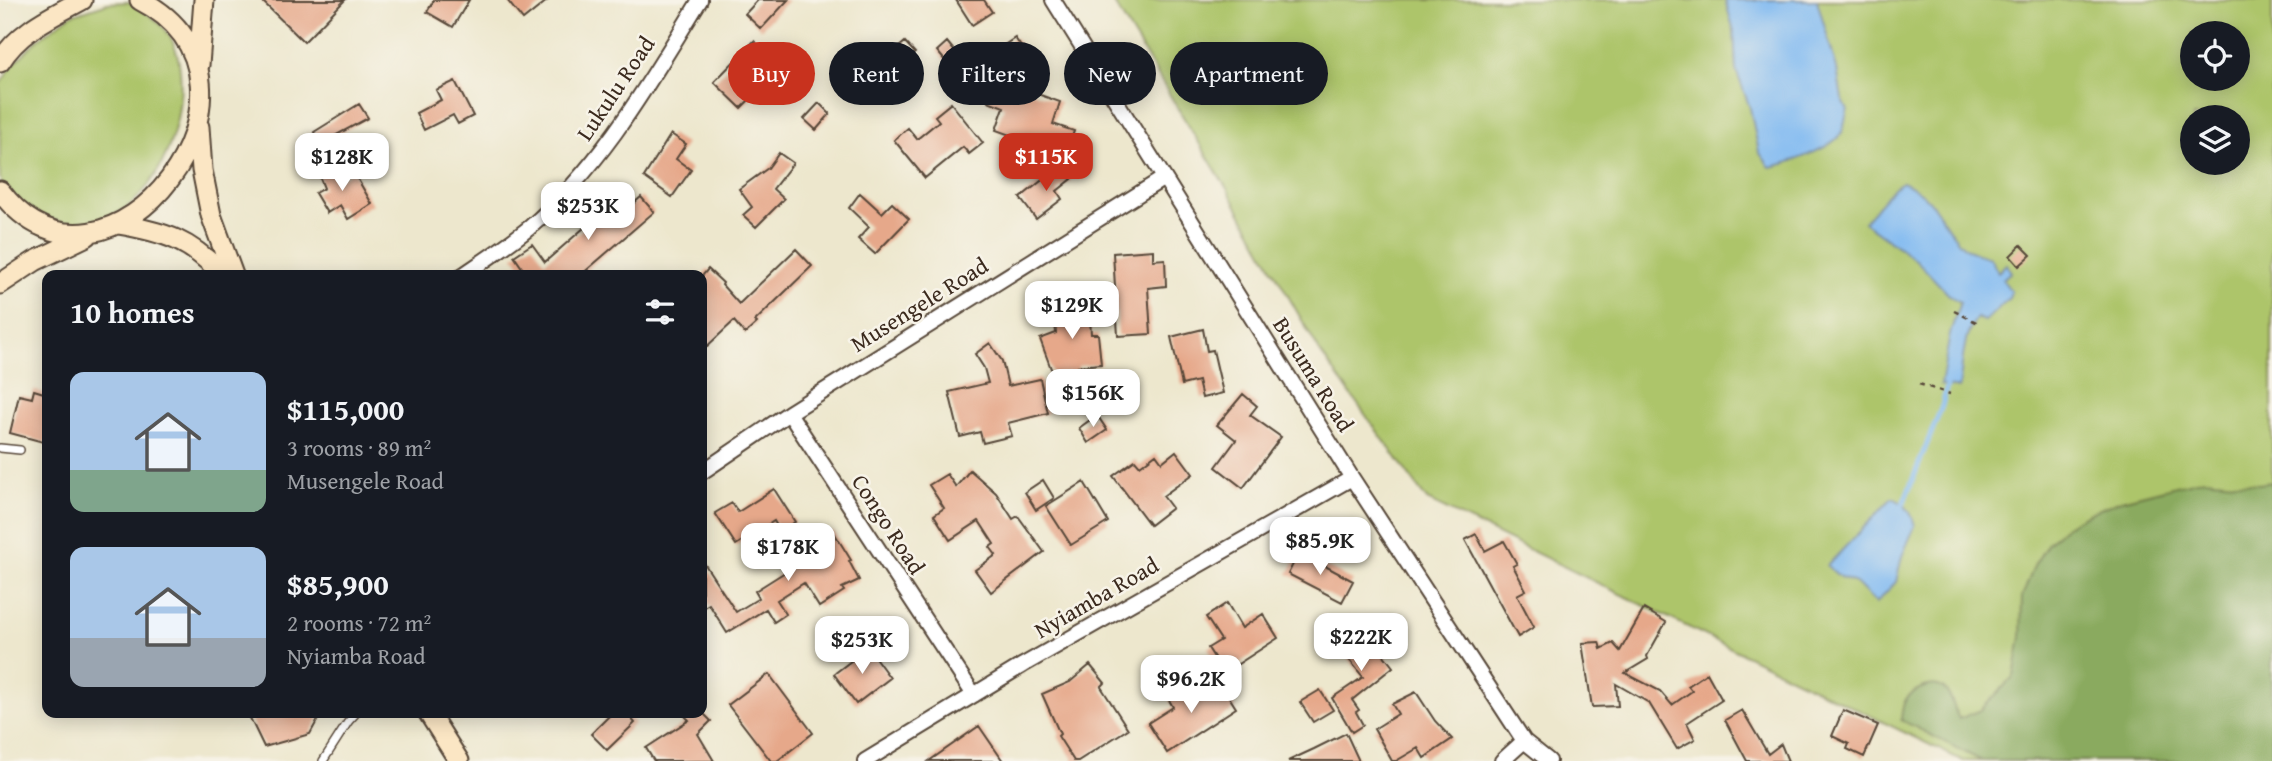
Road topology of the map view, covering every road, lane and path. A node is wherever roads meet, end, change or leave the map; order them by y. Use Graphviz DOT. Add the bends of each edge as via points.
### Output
graph roads {
  1 [pos="82,0"];
  2 [pos="140,0"];
  3 [pos="204,0"];
  4 [pos="699,0"];
  5 [pos="1053,0"];
  6 [pos="33,26"];
  7 [pos="0,39"];
  8 [pos="0,62"];
  9 [pos="198,66"];
  10 [pos="198,122"];
  11 [pos="1164,178"];
  12 [pos="0,191"];
  13 [pos="118,224"];
  14 [pos="95,233"];
  15 [pos="218,270"];
  16 [pos="231,270"];
  17 [pos="470,270"];
  18 [pos="0,284"];
  19 [pos="1954,311"];
  20 [pos="1978,323"];
  21 [pos="1919,384"];
  22 [pos="1950,394"];
  23 [pos="789,413"];
  24 [pos="0,448"];
  25 [pos="20,450"];
  26 [pos="707,469"];
  27 [pos="1352,478"];
  28 [pos="974,695"];
  29 [pos="352,718"];
  30 [pos="432,718"];
  31 [pos="1524,741"];
  32 [pos="323,761"];
  33 [pos="459,761"];
  34 [pos="865,761"];
  35 [pos="1502,761"];
  36 [pos="1549,761"];
  1 -- 6 [label="main road"];
  2 -- 9 [label="main road" via="174,22"];
  3 -- 9 [label="main road"];
  4 -- 17 [label="street, Lukulu Road" via="634,106 589,167 529,227"];
  5 -- 11 [label="street, Busuma Road"];
  6 -- 7 [label="main road"];
  6 -- 8 [label="main road"];
  9 -- 10 [label="main road"];
  10 -- 13 [label="main road" via="179,167 159,194"];
  10 -- 16 [label="main road" via="211,215"];
  11 -- 23 [label="street, Musengele Road"];
  11 -- 27 [label="street, Busuma Road"];
  12 -- 14 [label="main road" via="41,227 63,233"];
  13 -- 14 [label="main road"];
  13 -- 15 [label="main road" via="149,229 188,244"];
  14 -- 18 [label="main road" via="35,261"];
  19 -- 20 [label="path"];
  21 -- 22 [label="path"];
  23 -- 26 [label="street, Musengele Road"];
  23 -- 28 [label="street, Congo Road"];
  24 -- 25 [label="lane"];
  27 -- 28 [label="street, Nyiamba Road"];
  27 -- 31 [label="street, Busuma Road"];
  28 -- 34 [label="street, Nyiamba Road"];
  29 -- 32 [label="lane"];
  30 -- 33 [label="main road"];
  31 -- 35 [label="street"];
  31 -- 36 [label="street, Busuma Road"];
}
